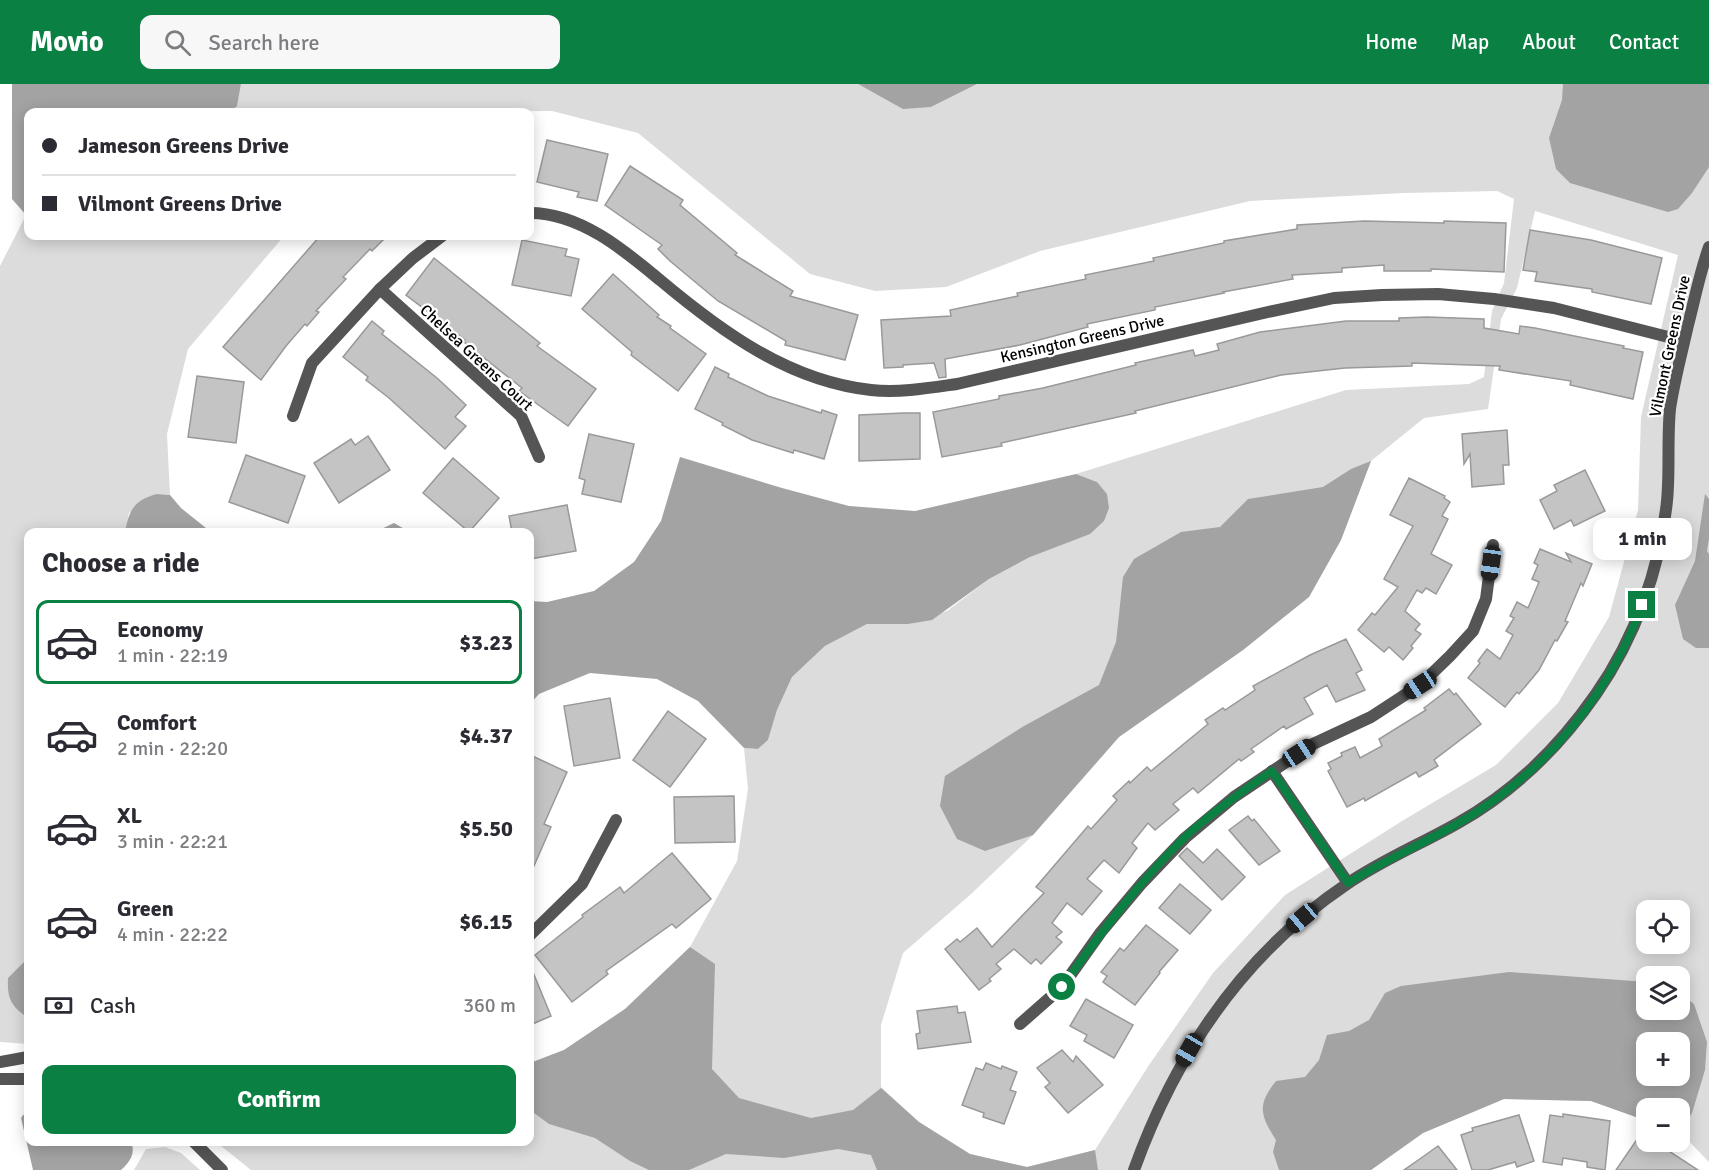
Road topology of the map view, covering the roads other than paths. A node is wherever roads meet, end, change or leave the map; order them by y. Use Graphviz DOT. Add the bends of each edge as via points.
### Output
graph roads {
  1 [pos="534,213"];
  2 [pos="437,240"];
  3 [pos="1709,247"];
  4 [pos="380,289"];
  5 [pos="1684,341"];
  6 [pos="293,416"];
  7 [pos="539,457"];
  8 [pos="1493,545"];
  9 [pos="1272,771"];
  10 [pos="616,820"];
  11 [pos="1348,883"];
  12 [pos="534,931"];
  13 [pos="1020,1024"];
  14 [pos="24,1058"];
  15 [pos="0,1062"];
  16 [pos="0,1079"];
  17 [pos="24,1079"];
  18 [pos="198,1146"];
  19 [pos="222,1170"];
  20 [pos="1134,1170"];
  1 -- 5 [label="street, Kensington Greens Drive" via="585,226 629,253 749,347 786,367 834,384 873,390 916,390 957,384 1334,298 1382,295 1438,294 1554,308"];
  2 -- 4 [label="street"];
  3 -- 5 [label="street, Vilmont Greens Drive"];
  4 -- 6 [label="street" via="312,363"];
  4 -- 7 [label="street, Chelsea Greens Court" via="521,416"];
  5 -- 11 [label="street, Vilmont Greens Drive" via="1670,412 1667,501 1657,554 1637,618 1598,692 1556,745 1497,797"];
  8 -- 9 [label="street" via="1486,599 1473,631 1450,656 1420,685 1381,711 1313,744"];
  9 -- 11 [label="street"];
  9 -- 13 [label="street" via="1185,838 1101,932 1062,987"];
  10 -- 12 [label="street" via="582,884"];
  11 -- 20 [label="street, Vilmont Greens Drive" via="1285,933 1215,1010 1170,1084"];
  14 -- 15 [label="street"];
  16 -- 17 [label="street"];
  18 -- 19 [label="street"];
}
